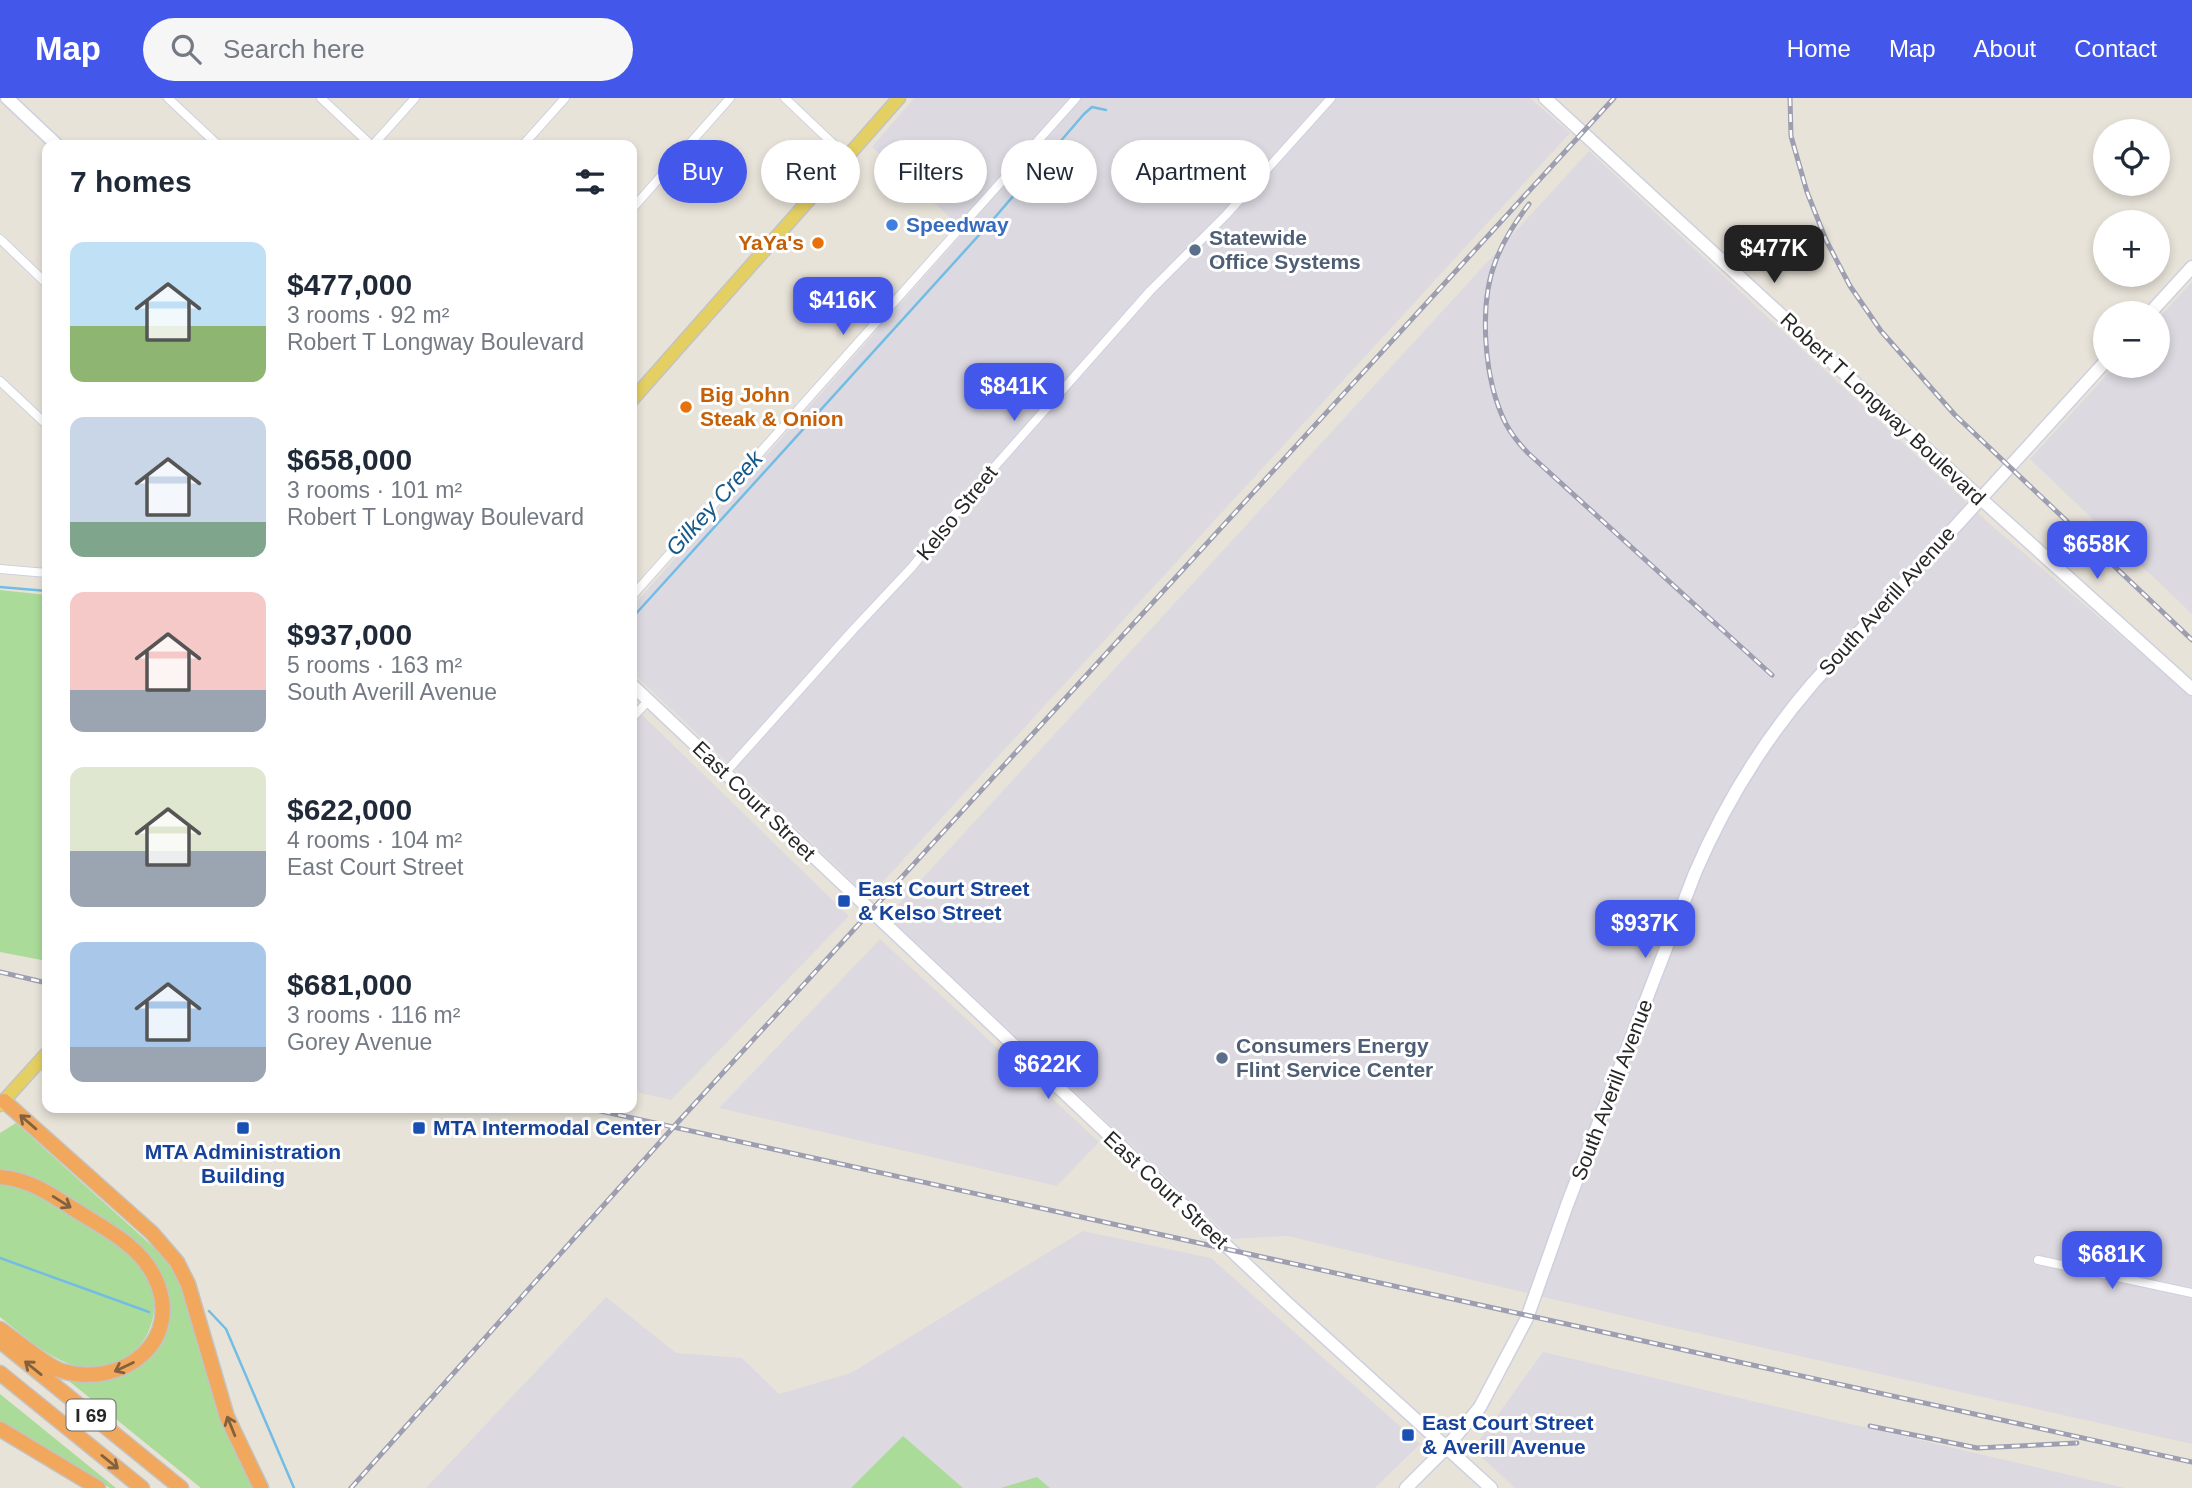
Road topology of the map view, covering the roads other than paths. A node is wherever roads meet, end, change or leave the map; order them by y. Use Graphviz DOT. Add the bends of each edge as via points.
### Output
graph roads {
  1 [pos="7,98"];
  2 [pos="168,98"];
  3 [pos="321,98"];
  4 [pos="415,98"];
  5 [pos="565,98"];
  6 [pos="730,98"];
  7 [pos="785,98"];
  8 [pos="899,98"];
  9 [pos="1076,98"];
  10 [pos="1331,98"];
  11 [pos="1545,98"];
  12 [pos="52,140"];
  13 [pos="213,140"];
  14 [pos="367,140"];
  15 [pos="377,140"];
  16 [pos="527,140"];
  17 [pos="829,140"];
  18 [pos="860,142"];
  19 [pos="637,203"];
  20 [pos="806,203"];
  21 [pos="0,239"];
  22 [pos="2192,267"];
  23 [pos="42,279"];
  24 [pos="2161,301"];
  25 [pos="2093,375"];
  26 [pos="0,381"];
  27 [pos="637,392"];
  28 [pos="42,420"];
  29 [pos="1980,498"];
  30 [pos="0,569"];
  31 [pos="42,573"];
  32 [pos="637,590"];
  33 [pos="637,690"];
  34 [pos="2192,690"];
  35 [pos="648,701"];
  36 [pos="637,713"];
  37 [pos="725,773"];
  38 [pos="42,1059"];
  39 [pos="2,1103"];
  40 [pos="0,1177"];
  41 [pos="2038,1260"];
  42 [pos="2192,1293"];
  43 [pos="0,1329"];
  44 [pos="0,1341"];
  45 [pos="0,1373"];
  46 [pos="0,1429"];
  47 [pos="1446,1448"];
  48 [pos="98,1488"];
  49 [pos="142,1488"];
  50 [pos="181,1488"];
  51 [pos="261,1488"];
  52 [pos="1406,1488"];
  53 [pos="1491,1488"];
  1 -- 12 [label="street"];
  2 -- 13 [label="street"];
  3 -- 14 [label="street"];
  4 -- 15 [label="street"];
  5 -- 16 [label="street"];
  6 -- 19 [label="street"];
  7 -- 17 [label="street"];
  8 -- 18 [label="main road"];
  9 -- 32 [label="street"];
  10 -- 37 [label="street, Kelso Street" via="1226,215 1150,290 912,567"];
  11 -- 29 [label="street, Robert T Longway Boulevard"];
  20 -- 27 [label="main road"];
  21 -- 23 [label="street"];
  22 -- 24 [label="street"];
  25 -- 29 [label="street, South Averill Avenue"];
  26 -- 28 [label="street"];
  29 -- 34 [label="street, Robert T Longway Boulevard"];
  29 -- 47 [label="street, South Averill Avenue" via="1813,683 1741,779 1695,873 1527,1318 1489,1393"];
  30 -- 31 [label="street"];
  33 -- 35 [label="street, East Court Street"];
  35 -- 36 [label="street"];
  35 -- 37 [label="street, East Court Street"];
  37 -- 47 [label="street, East Court Street"];
  38 -- 39 [label="main road"];
  51 -- 39 [label="highway, one-way" via="227,1417 177,1262 152,1233"];
  40 -- 43 [label="highway, one-way" via="38,1187 129,1245 154,1275 162,1301 160,1324 145,1352 128,1366 106,1374 60,1370"];
  41 -- 42 [label="street"];
  50 -- 44 [label="highway, I 69, one-way"];
  45 -- 49 [label="highway, I 69, one-way"];
  46 -- 48 [label="highway"];
  47 -- 52 [label="street, South Averill Avenue"];
  47 -- 53 [label="street, East Court Street"];
}
